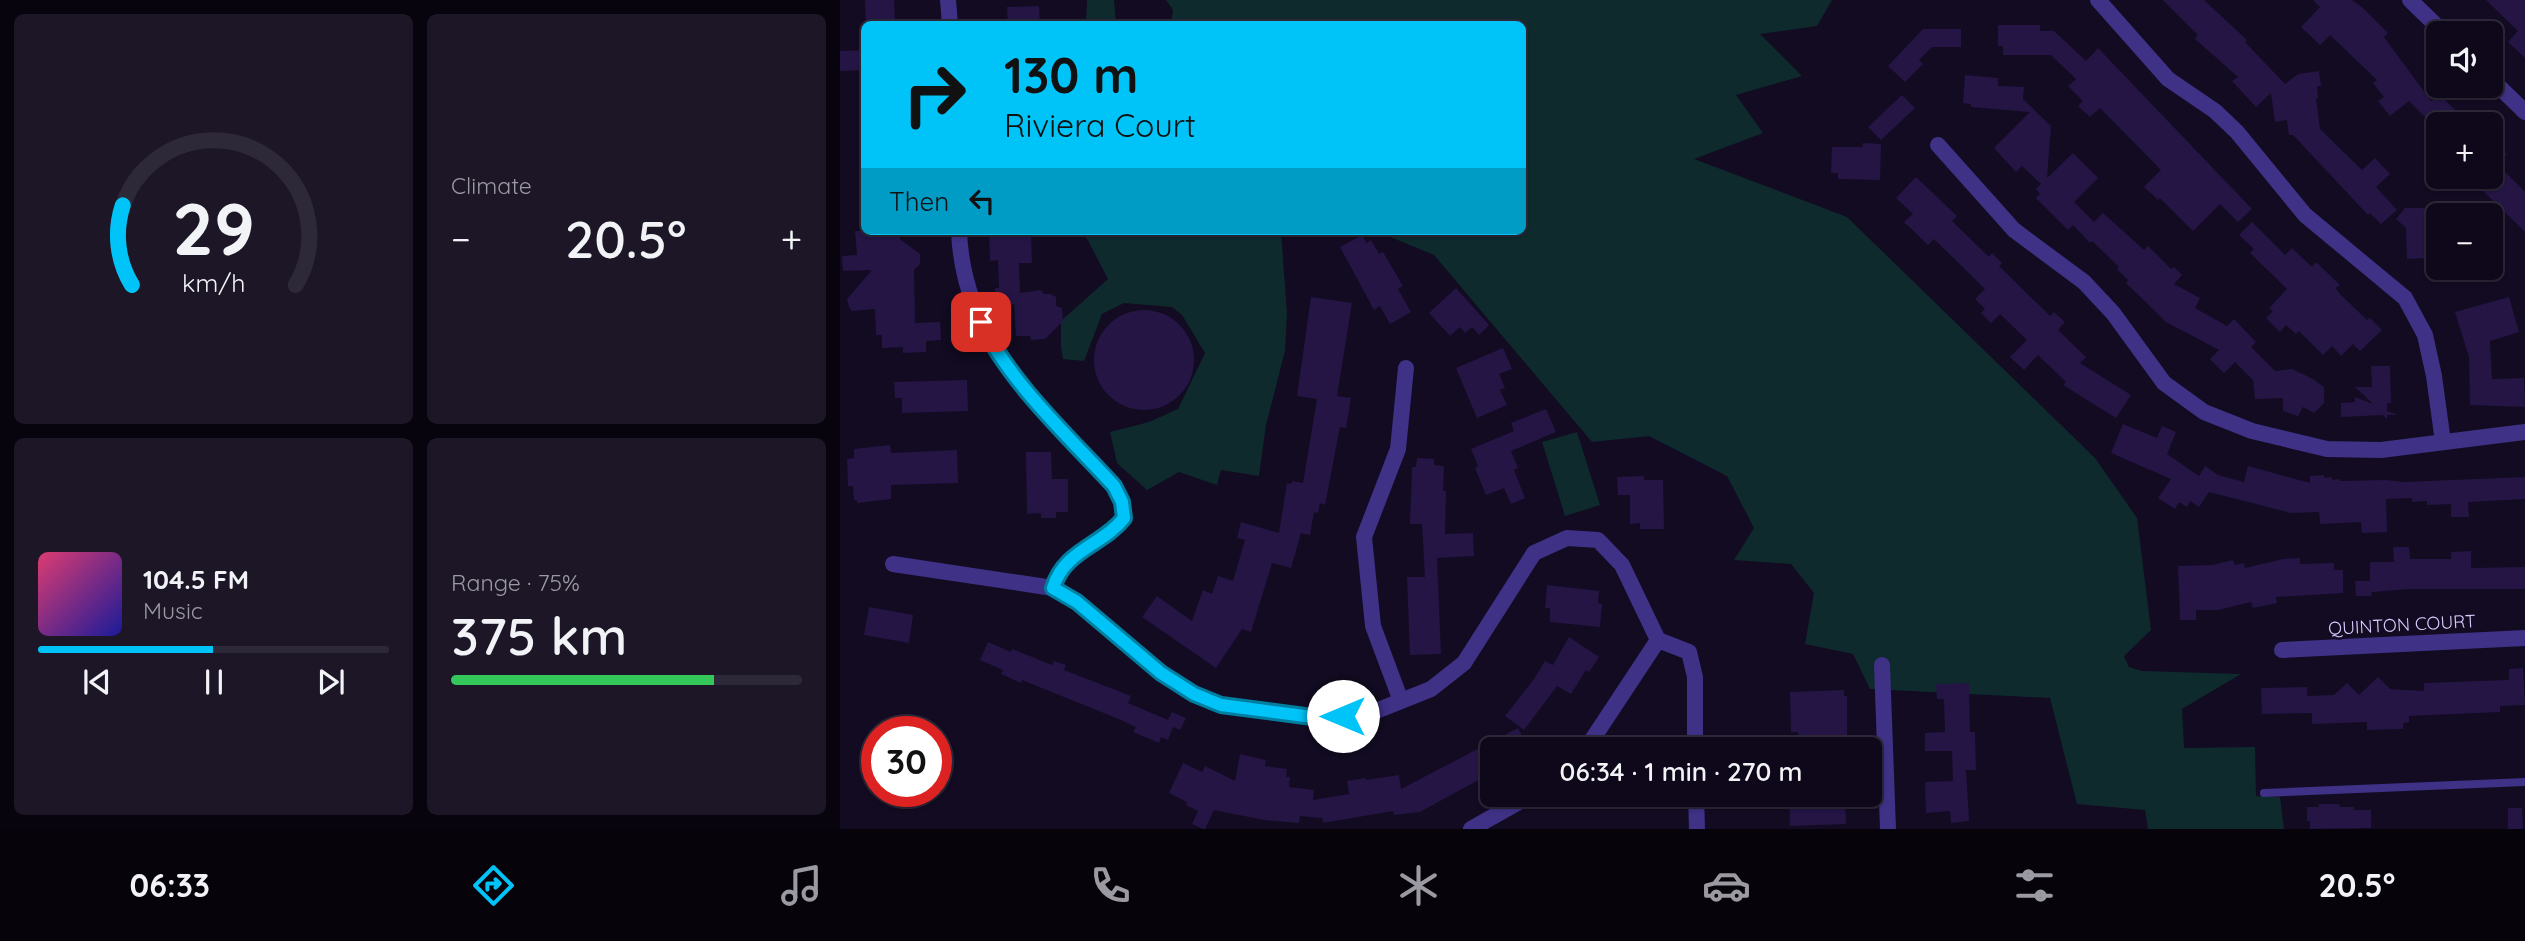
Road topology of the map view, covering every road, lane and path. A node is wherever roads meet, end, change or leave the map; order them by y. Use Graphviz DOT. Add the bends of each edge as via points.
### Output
graph roads {
  1 [pos="948,0"];
  2 [pos="2098,0"];
  3 [pos="2410,0"];
  4 [pos="950,21"];
  5 [pos="2432,21"];
  6 [pos="2503,91"];
  7 [pos="2525,112"];
  8 [pos="1938,145"];
  9 [pos="959,235"];
  10 [pos="1406,368"];
  11 [pos="2525,432"];
  12 [pos="2443,442"];
  13 [pos="893,564"];
  14 [pos="1053,588"];
  15 [pos="2525,638"];
  16 [pos="1658,640"];
  17 [pos="2282,650"];
  18 [pos="1882,664"];
  19 [pos="1401,701"];
  20 [pos="1594,737"];
  21 [pos="1695,737"];
  22 [pos="2525,782"];
  23 [pos="2264,793"];
  24 [pos="1510,807"];
  25 [pos="1696,807"];
  26 [pos="1471,829"];
  27 [pos="1697,829"];
  28 [pos="1888,829"];
  1 -- 4 [label="street"];
  2 -- 12 [label="street" via="2168,79 2237,132 2305,215 2405,298 2425,335"];
  3 -- 5 [label="street"];
  6 -- 7 [label="street"];
  8 -- 12 [label="street" via="2014,230 2084,282 2165,383 2204,412 2252,431 2327,449 2381,450"];
  9 -- 14 [label="street" via="972,304 989,340 1009,370 1114,486 1122,502 1124,518 1115,530 1081,550 1057,576"];
  10 -- 19 [label="street" via="1398,449 1364,537 1373,626"];
  11 -- 12 [label="street"];
  13 -- 14 [label="street"];
  14 -- 19 [label="street" via="1077,602 1161,673 1221,705 1320,718 1366,715"];
  15 -- 17 [label="street, QUINTON COURT"];
  16 -- 19 [label="street" via="1622,565 1598,540 1567,538 1534,553 1464,663 1431,689"];
  16 -- 20 [label="street"];
  16 -- 21 [label="street" via="1689,652 1695,677"];
  18 -- 28 [label="street"];
  22 -- 23 [label="lane"];
  24 -- 26 [label="street"];
  25 -- 27 [label="street"];
}
